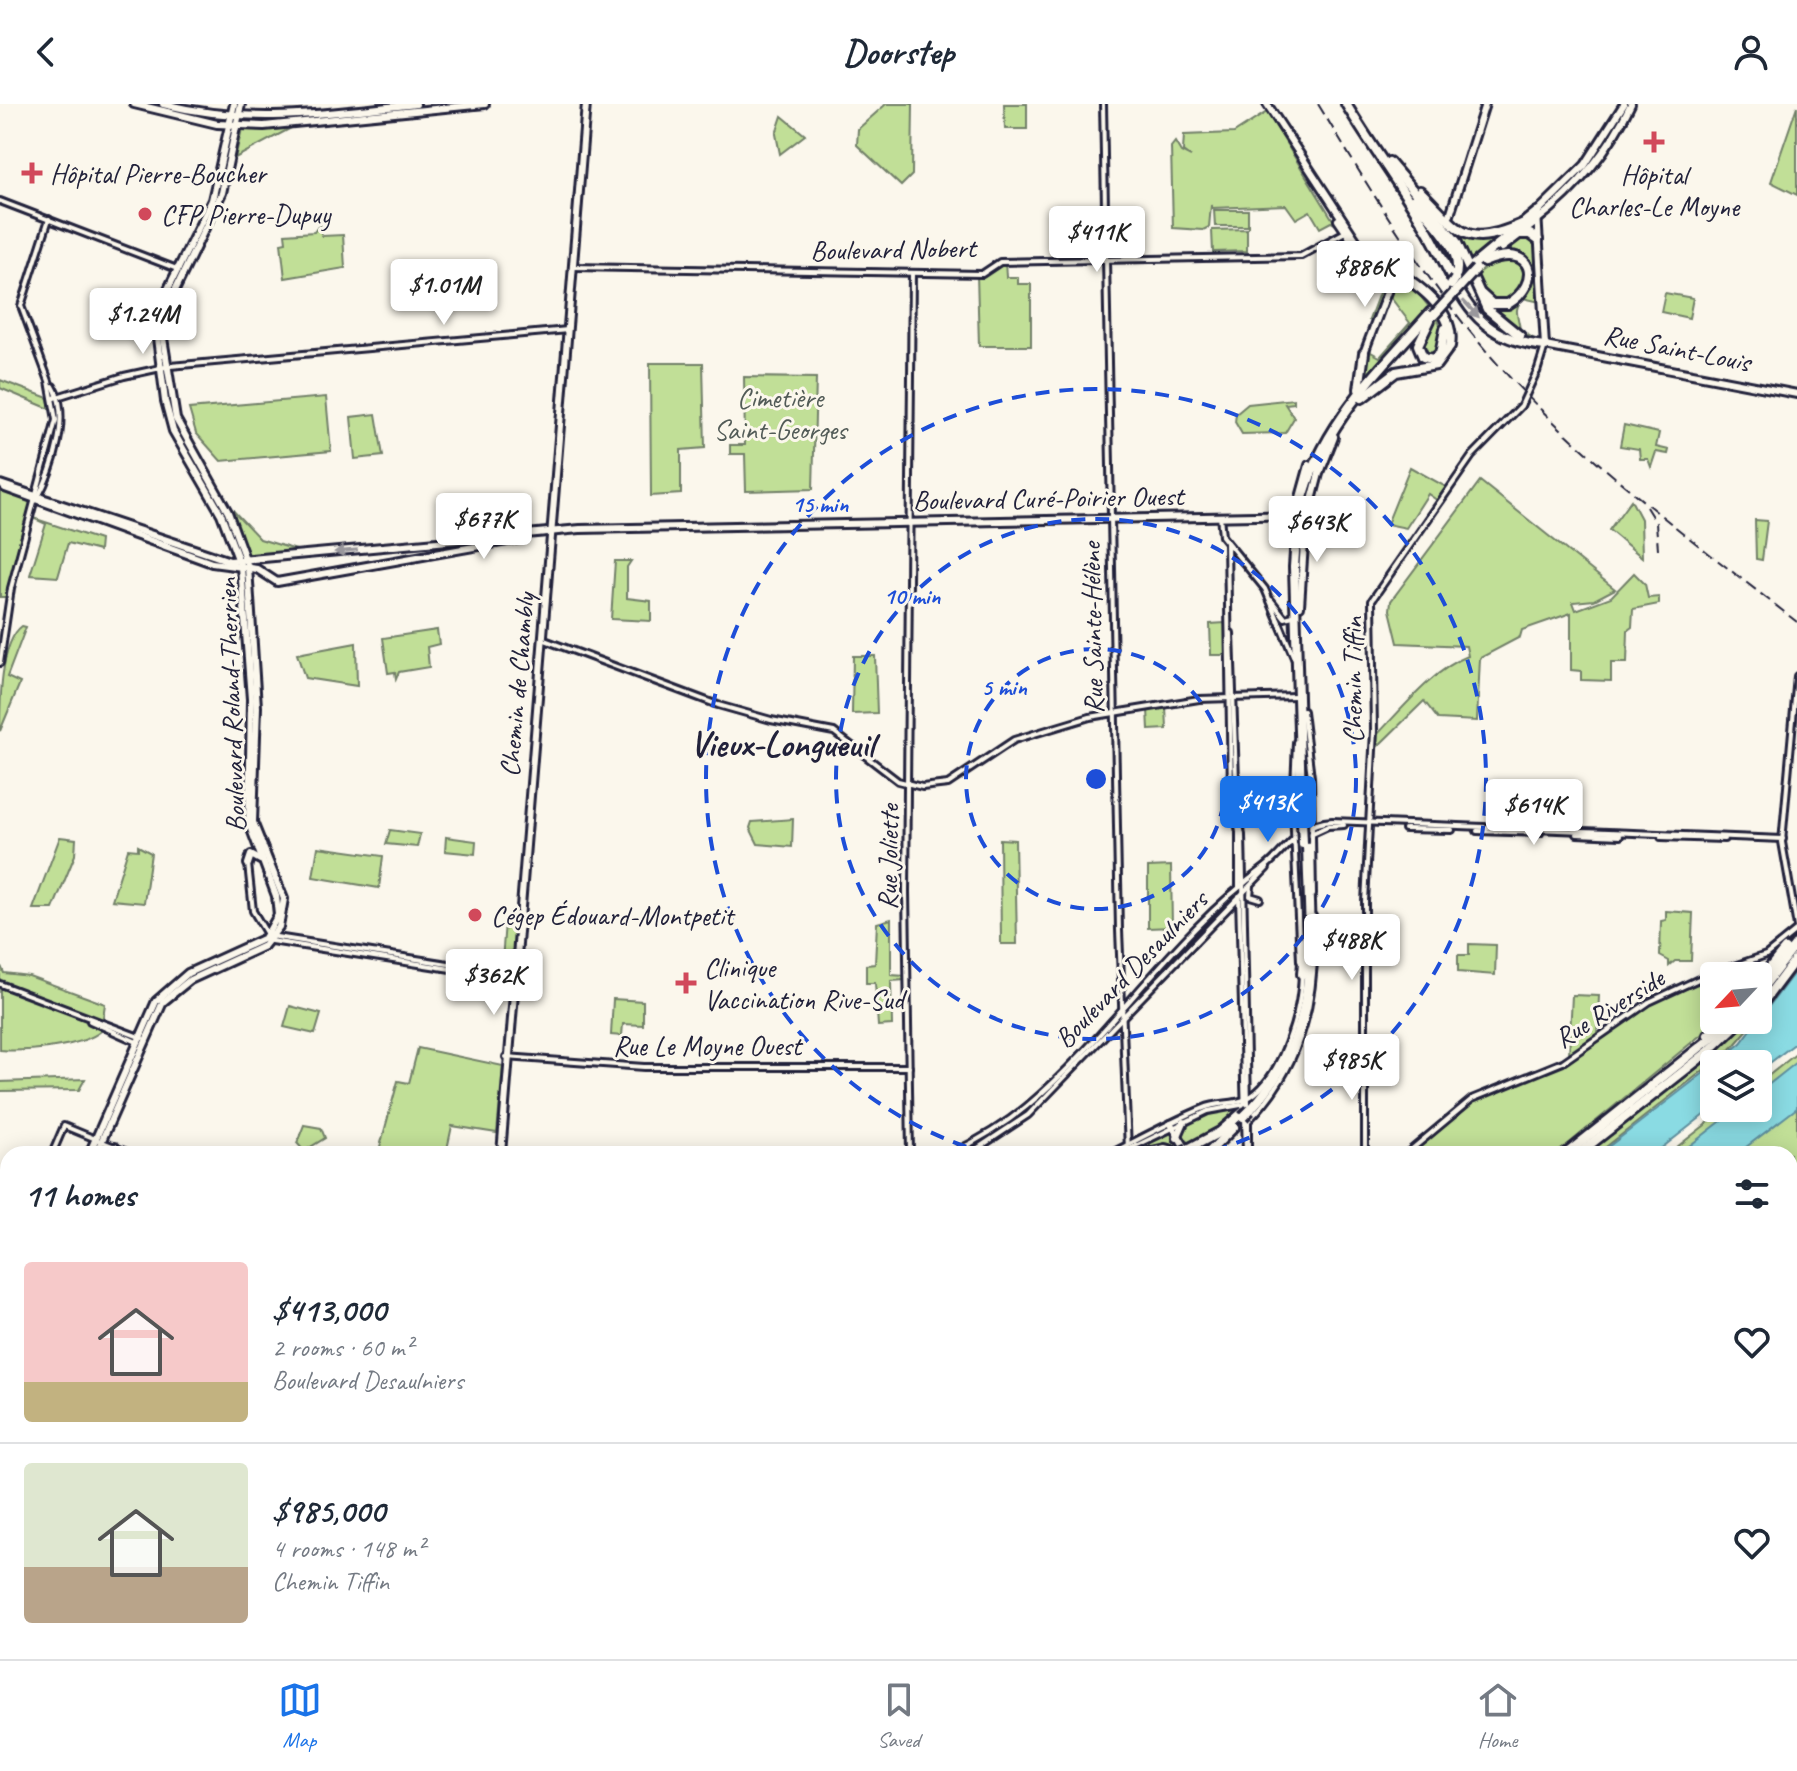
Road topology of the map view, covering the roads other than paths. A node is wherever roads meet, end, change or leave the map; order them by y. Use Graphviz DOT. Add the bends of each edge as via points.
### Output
graph roads {
  1 [pos="134,104"];
  2 [pos="163,104"];
  3 [pos="234,104"];
  4 [pos="241,104"];
  5 [pos="416,104"];
  6 [pos="485,104"];
  7 [pos="586,104"];
  8 [pos="1103,104"];
  9 [pos="1267,104"];
  10 [pos="1348,104"];
  11 [pos="1485,104"];
  12 [pos="1624,104"];
  13 [pos="1631,104"];
  14 [pos="234,122"];
  15 [pos="1388,164"];
  16 [pos="0,201"];
  17 [pos="1437,207"];
  18 [pos="1450,215"];
  19 [pos="1537,217"];
  20 [pos="49,219"];
  21 [pos="1522,224"];
  22 [pos="1347,231"];
  23 [pos="1519,234"];
  24 [pos="1538,240"];
  25 [pos="1105,260"];
  26 [pos="1484,262"];
  27 [pos="573,267"];
  28 [pos="181,270"];
  29 [pos="912,273"];
  30 [pos="1394,273"];
  31 [pos="1474,281"];
  32 [pos="1446,294"];
  33 [pos="1432,316"];
  34 [pos="568,330"];
  35 [pos="1546,346"];
  36 [pos="1364,353"];
  37 [pos="163,367"];
  38 [pos="1797,394"];
  39 [pos="1360,396"];
  40 [pos="56,397"];
  41 [pos="1330,437"];
  42 [pos="1309,465"];
  43 [pos="1320,470"];
  44 [pos="0,484"];
  45 [pos="36,497"];
  46 [pos="1300,514"];
  47 [pos="1220,516"];
  48 [pos="1267,516"];
  49 [pos="1110,518"];
  50 [pos="911,522"];
  51 [pos="550,532"];
  52 [pos="537,535"];
  53 [pos="1227,542"];
  54 [pos="550,544"];
  55 [pos="244,564"];
  56 [pos="1271,600"];
  57 [pos="1297,609"];
  58 [pos="542,639"];
  59 [pos="1297,662"];
  60 [pos="0,663"];
  61 [pos="1797,676"];
  62 [pos="1298,696"];
  63 [pos="1231,698"];
  64 [pos="1114,711"];
  65 [pos="1301,715"];
  66 [pos="869,757"];
  67 [pos="863,762"];
  68 [pos="909,785"];
  69 [pos="1306,798"];
  70 [pos="1294,817"];
  71 [pos="1312,824"];
  72 [pos="1369,826"];
  73 [pos="1313,833"];
  74 [pos="1783,839"];
  75 [pos="1299,842"];
  76 [pos="262,862"];
  77 [pos="248,864"];
  78 [pos="1243,873"];
  79 [pos="1252,879"];
  80 [pos="1241,888"];
  81 [pos="1260,899"];
  82 [pos="1233,901"];
  83 [pos="1240,904"];
  84 [pos="1797,928"];
  85 [pos="271,938"];
  86 [pos="1307,939"];
  87 [pos="1797,940"];
  88 [pos="1797,950"];
  89 [pos="1797,957"];
  90 [pos="1751,961"];
  91 [pos="1314,966"];
  92 [pos="1772,967"];
  93 [pos="1302,974"];
  94 [pos="513,977"];
  95 [pos="1772,980"];
  96 [pos="0,984"];
  97 [pos="1772,984"];
  98 [pos="1772,986"];
  99 [pos="1310,1005"];
  100 [pos="1121,1007"];
  101 [pos="1125,1014"];
  102 [pos="1302,1022"];
  103 [pos="1710,1034"];
  104 [pos="1717,1034"];
  105 [pos="1726,1034"];
  106 [pos="1734,1034"];
  107 [pos="140,1040"];
  108 [pos="507,1057"];
  109 [pos="909,1067"];
  110 [pos="1676,1067"];
  111 [pos="1669,1082"];
  112 [pos="1247,1088"];
  113 [pos="1255,1092"];
  114 [pos="1246,1109"];
  115 [pos="1184,1122"];
  116 [pos="1172,1126"];
  117 [pos="1229,1132"];
  118 [pos="1177,1138"];
  119 [pos="98,1140"];
  120 [pos="55,1146"];
  121 [pos="94,1146"];
  122 [pos="97,1146"];
  123 [pos="113,1146"];
  124 [pos="500,1146"];
  125 [pos="910,1146"];
  126 [pos="963,1146"];
  127 [pos="981,1146"];
  128 [pos="1128,1146"];
  129 [pos="1135,1146"];
  130 [pos="1183,1146"];
  131 [pos="1197,1146"];
  132 [pos="1215,1146"];
  133 [pos="1220,1146"];
  134 [pos="1247,1146"];
  135 [pos="1365,1146"];
  136 [pos="1416,1146"];
  137 [pos="1576,1146"];
  138 [pos="1588,1146"];
  1 -- 14 [label="main road"];
  2 -- 14 [label="main road"];
  3 -- 14 [label="main road, Boulevard Roland-Therrien"];
  4 -- 14 [label="main road, Boulevard Roland-Therrien"];
  5 -- 14 [label="main road"];
  6 -- 14 [label="main road" via="308,123"];
  7 -- 27 [label="main road, Chemin de Chambly"];
  8 -- 25 [label="street, Rue Sainte-Hélène"];
  9 -- 22 [label="main road"];
  10 -- 15 [label="highway"];
  11 -- 18 [label="main road"];
  12 -- 19 [label="main road" via="1588,162"];
  13 -- 19 [label="main road" via="1587,175"];
  14 -- 28 [label="main road, Boulevard Roland-Therrien" via="213,198"];
  15 -- 17 [label="highway"];
  15 -- 31 [label="highway" via="1454,238"];
  15 -- 32 [label="highway, bridge" via="1453,250 1458,265"];
  15 -- 35 [label="highway, one-way" via="1465,303 1503,334"];
  16 -- 20 [label="street"];
  17 -- 18 [label="highway"];
  17 -- 21 [label="highway" via="1475,237 1496,236"];
  19 -- 21 [label="highway"];
  19 -- 23 [label="highway"];
  19 -- 24 [label="main road"];
  20 -- 28 [label="street"];
  20 -- 40 [label="street" via="21,306"];
  21 -- 32 [label="highway, bridge"];
  22 -- 25 [label="street, Boulevard Nobert" via="1301,256"];
  22 -- 30 [label="main road" via="1363,256"];
  23 -- 24 [label="highway"];
  23 -- 26 [label="highway"];
  24 -- 35 [label="main road"];
  25 -- 29 [label="street, Boulevard Nobert" via="1000,262 982,274"];
  25 -- 49 [label="street, Rue Sainte-Hélène"];
  26 -- 31 [label="highway" via="1505,254 1519,257 1528,269 1525,286 1513,301 1499,305 1485,299"];
  26 -- 33 [label="highway, bridge"];
  27 -- 29 [label="street, Boulevard Nobert"];
  27 -- 34 [label="main road, Chemin de Chambly"];
  28 -- 37 [label="main road, Boulevard Roland-Therrien" via="157,320"];
  29 -- 50 [label="street, Rue Joliette"];
  30 -- 33 [label="highway" via="1421,293 1444,324 1444,348 1429,359 1417,346"];
  30 -- 36 [label="main road"];
  30 -- 39 [label="highway" via="1416,283 1433,301 1450,327 1451,344 1436,365 1398,372"];
  31 -- 35 [label="highway" via="1482,302 1499,322"];
  32 -- 33 [label="highway, bridge"];
  33 -- 39 [label="highway"];
  34 -- 37 [label="street"];
  34 -- 51 [label="main road, Chemin de Chambly"];
  35 -- 38 [label="main road, Rue Saint-Louis"];
  35 -- 72 [label="street, Chemin Tiffin" via="1518,410 1472,456 1376,590 1371,623 1374,735"];
  36 -- 39 [label="highway"];
  37 -- 40 [label="street"];
  37 -- 55 [label="main road, Boulevard Roland-Therrien" via="173,431"];
  39 -- 41 [label="highway"];
  40 -- 45 [label="street" via="55,431"];
  41 -- 42 [label="highway"];
  41 -- 43 [label="highway"];
  41 -- 46 [label="highway"];
  42 -- 46 [label="main road"];
  43 -- 46 [label="main road"];
  44 -- 45 [label="main road"];
  45 -- 55 [label="main road" via="212,563"];
  45 -- 60 [label="street" via="10,592"];
  46 -- 48 [label="main road, Boulevard Curé-Poirier Ouest"];
  46 -- 48 [label="main road"];
  46 -- 57 [label="highway"];
  47 -- 48 [label="main road, Boulevard Curé-Poirier Ouest"];
  47 -- 49 [label="main road, Boulevard Curé-Poirier Ouest"];
  47 -- 53 [label="street"];
  49 -- 50 [label="main road, Boulevard Curé-Poirier Ouest"];
  49 -- 64 [label="street, Rue Sainte-Hélène"];
  50 -- 51 [label="main road, Boulevard Curé-Poirier Ouest"];
  50 -- 68 [label="street, Rue Joliette"];
  51 -- 52 [label="main road"];
  51 -- 54 [label="main road, Chemin de Chambly"];
  51 -- 55 [label="main road, one-way"];
  52 -- 54 [label="main road"];
  52 -- 55 [label="main road" via="284,583"];
  53 -- 56 [label="street"];
  53 -- 63 [label="street"];
  54 -- 58 [label="main road, Chemin de Chambly"];
  55 -- 76 [label="main road, Boulevard Roland-Therrien" via="251,703 249,824"];
  55 -- 85 [label="main road, Boulevard Roland-Therrien" via="257,707 253,822 284,899 283,918"];
  56 -- 57 [label="street" via="1285,618"];
  56 -- 59 [label="street"];
  57 -- 59 [label="highway"];
  57 -- 65 [label="highway"];
  58 -- 66 [label="street" via="718,705 832,731"];
  58 -- 94 [label="main road, Chemin de Chambly"];
  59 -- 62 [label="highway"];
  61 -- 74 [label="street"];
  62 -- 63 [label="street"];
  62 -- 65 [label="highway"];
  63 -- 64 [label="street"];
  63 -- 78 [label="street"];
  63 -- 80 [label="street" via="1231,792"];
  64 -- 68 [label="street" via="1023,736 945,786"];
  64 -- 100 [label="street, Rue Sainte-Hélène"];
  65 -- 69 [label="highway"];
  65 -- 70 [label="street"];
  66 -- 67 [label="street"];
  66 -- 68 [label="street"];
  68 -- 109 [label="street, Rue Joliette"];
  69 -- 70 [label="street"];
  69 -- 71 [label="street"];
  69 -- 75 [label="highway, bridge"];
  70 -- 75 [label="street"];
  71 -- 72 [label="street, Boulevard Desaulniers"];
  71 -- 73 [label="street"];
  71 -- 75 [label="street, Boulevard Desaulniers"];
  72 -- 73 [label="street, Boulevard Desaulniers" via="1334,825"];
  72 -- 74 [label="street, Boulevard Desaulniers"];
  72 -- 135 [label="street, Chemin Tiffin"];
  73 -- 75 [label="street, Boulevard Desaulniers"];
  73 -- 91 [label="street"];
  74 -- 84 [label="street"];
  75 -- 79 [label="street, Boulevard Desaulniers"];
  75 -- 79 [label="street, Boulevard Desaulniers"];
  75 -- 86 [label="highway"];
  75 -- 93 [label="street"];
  76 -- 77 [label="main road" via="253,855"];
  76 -- 85 [label="main road, Boulevard Roland-Therrien" via="278,901"];
  77 -- 85 [label="street" via="253,911"];
  78 -- 79 [label="street"];
  78 -- 80 [label="street"];
  79 -- 80 [label="street, Boulevard Desaulniers"];
  79 -- 81 [label="street" via="1249,893"];
  80 -- 82 [label="street, Boulevard Desaulniers"];
  80 -- 83 [label="street"];
  80 -- 100 [label="street, Boulevard Desaulniers"];
  80 -- 112 [label="street"];
  82 -- 83 [label="street"];
  82 -- 101 [label="street, Boulevard Desaulniers"];
  83 -- 114 [label="street"];
  84 -- 90 [label="street, Rue Riverside" via="1771,953"];
  85 -- 94 [label="street"];
  85 -- 107 [label="main road" via="173,983 153,1004"];
  86 -- 91 [label="highway"];
  86 -- 93 [label="highway"];
  86 -- 102 [label="highway" via="1309,984"];
  86 -- 114 [label="highway" via="1296,1030 1277,1069"];
  87 -- 92 [label="highway"];
  87 -- 95 [label="highway"];
  88 -- 97 [label="highway"];
  89 -- 98 [label="highway"];
  90 -- 136 [label="street, Rue Riverside" via="1666,993 1567,1060 1472,1099"];
  91 -- 99 [label="street"];
  93 -- 113 [label="street" via="1291,1032"];
  94 -- 108 [label="main road, Chemin de Chambly"];
  96 -- 107 [label="street"];
  99 -- 102 [label="highway"];
  99 -- 114 [label="street" via="1291,1059"];
  100 -- 101 [label="street, Rue Sainte-Hélène"];
  100 -- 126 [label="street, Boulevard Desaulniers" via="1028,1105"];
  101 -- 127 [label="street, Boulevard Desaulniers" via="1028,1115"];
  101 -- 128 [label="street, Rue Sainte-Hélène"];
  102 -- 114 [label="highway" via="1281,1070"];
  103 -- 110 [label="highway"];
  104 -- 110 [label="highway"];
  105 -- 111 [label="highway"];
  106 -- 111 [label="highway"];
  107 -- 119 [label="main road"];
  108 -- 109 [label="street, Rue Le Moyne Ouest" via="644,1067"];
  108 -- 124 [label="main road, Chemin de Chambly"];
  109 -- 125 [label="street, Rue Joliette"];
  110 -- 137 [label="highway"];
  111 -- 138 [label="highway"];
  112 -- 113 [label="street"];
  112 -- 114 [label="street"];
  113 -- 114 [label="street"];
  114 -- 115 [label="street" via="1215,1108"];
  114 -- 116 [label="street" via="1208,1106"];
  114 -- 117 [label="highway"];
  114 -- 131 [label="highway"];
  114 -- 134 [label="street"];
  115 -- 116 [label="street"];
  115 -- 118 [label="main road"];
  116 -- 118 [label="main road"];
  116 -- 129 [label="street"];
  117 -- 132 [label="highway"];
  117 -- 133 [label="highway"];
  118 -- 130 [label="main road"];
  119 -- 120 [label="street" via="64,1126"];
  119 -- 121 [label="main road"];
  119 -- 122 [label="main road"];
  119 -- 123 [label="street"];
}
